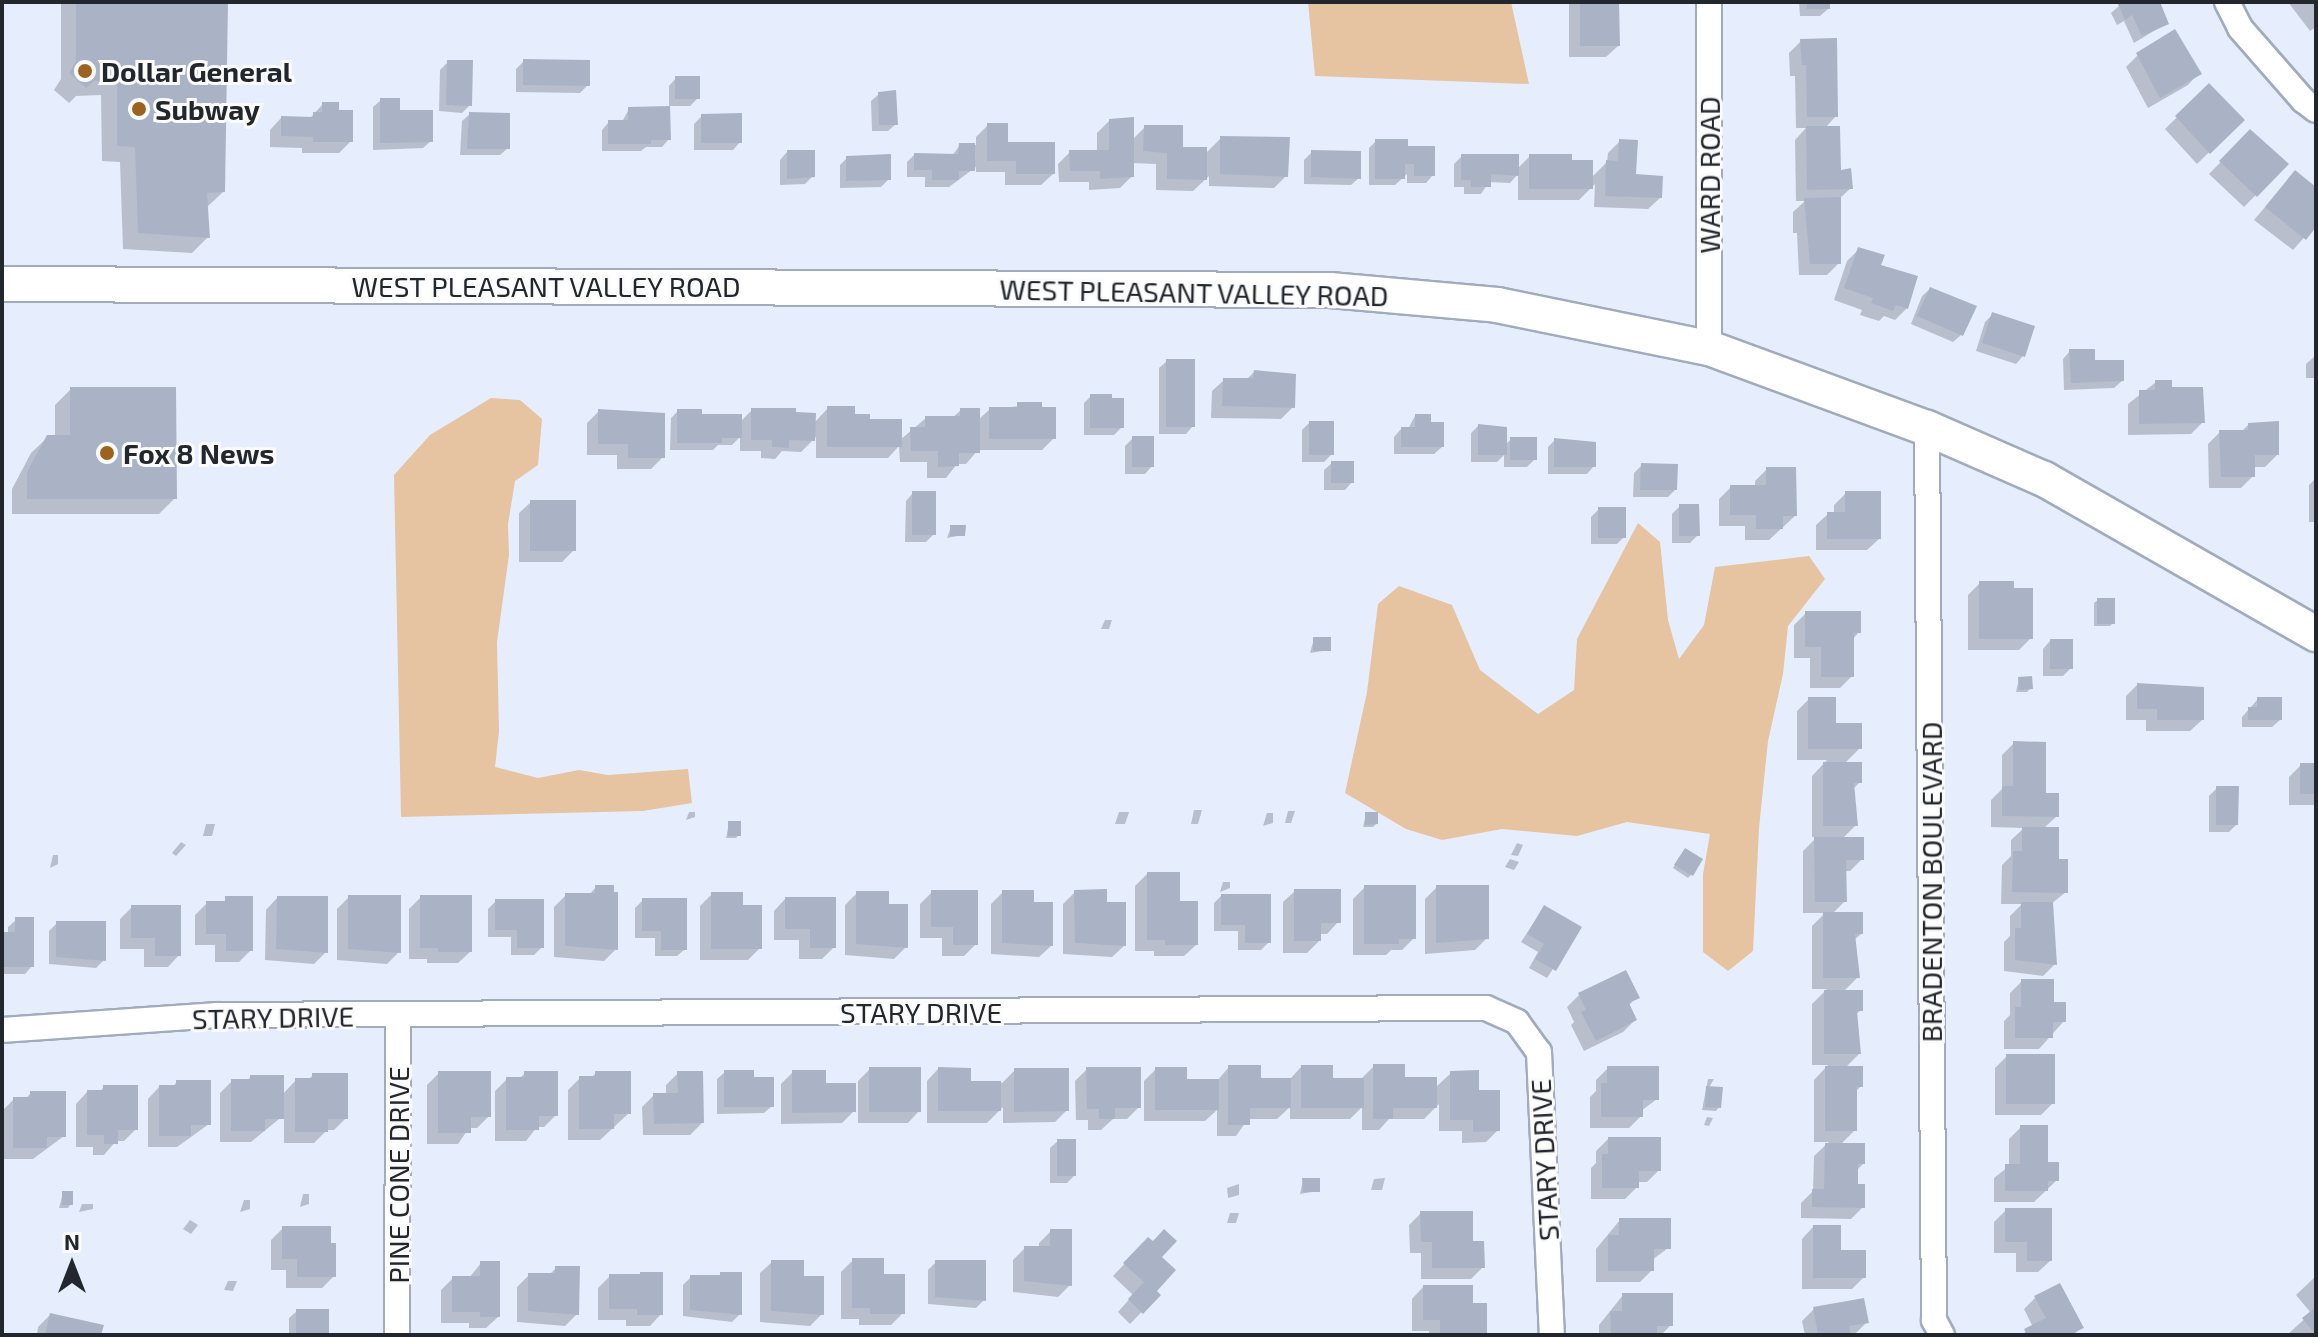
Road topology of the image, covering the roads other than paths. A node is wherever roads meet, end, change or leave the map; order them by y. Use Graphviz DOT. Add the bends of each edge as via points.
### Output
graph roads {
  1 [pos="1709,2"];
  2 [pos="2227,2"];
  3 [pos="2316,110"];
  4 [pos="2,284"];
  5 [pos="1709,348"];
  6 [pos="1927,428"];
  7 [pos="2316,634"];
  8 [pos="398,1015"];
  9 [pos="2,1030"];
  10 [pos="397,1335"];
  11 [pos="1552,1335"];
  12 [pos="1942,1335"];
  1 -- 5 [label="street, WARD ROAD"];
  2 -- 3 [label="street" via="2240,28"];
  4 -- 5 [label="main road, WEST PLEASANT VALLEY ROAD" via="1330,290 1497,305"];
  5 -- 6 [label="main road, WEST PLEASANT VALLEY ROAD"];
  6 -- 7 [label="main road, WEST PLEASANT VALLEY ROAD" via="2044,479"];
  6 -- 12 [label="street, BRADENTON BOULEVARD" via="1934,1320"];
  8 -- 9 [label="street, STARY DRIVE" via="216,1015"];
  8 -- 10 [label="street, PINE CONE DRIVE"];
  8 -- 11 [label="street, STARY DRIVE" via="1486,1008 1517,1022 1539,1052"];
}
